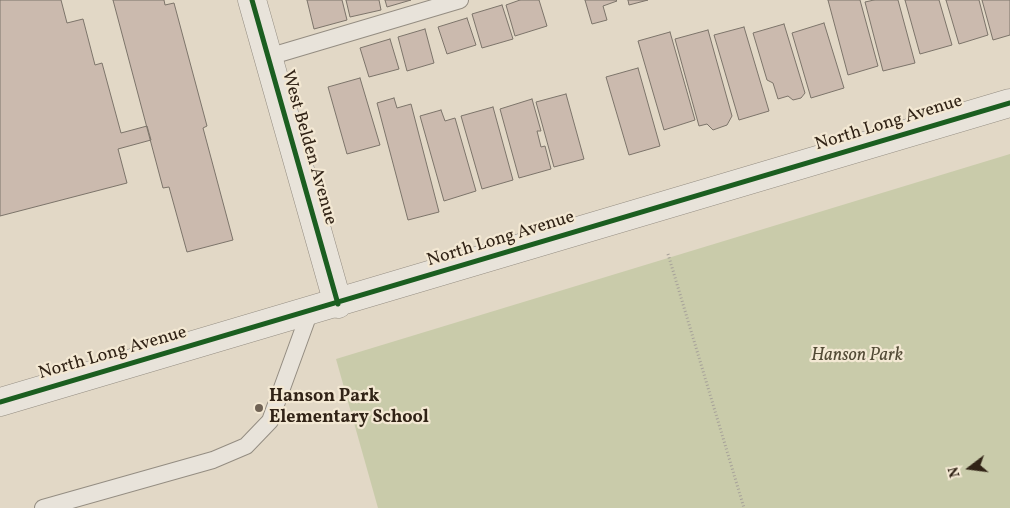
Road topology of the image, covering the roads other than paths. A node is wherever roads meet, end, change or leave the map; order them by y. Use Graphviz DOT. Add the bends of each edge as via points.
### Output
graph roads {
  1 [pos="252,0"];
  2 [pos="460,0"];
  3 [pos="268,57"];
  4 [pos="1010,103"];
  5 [pos="338,304"];
  6 [pos="310,312"];
  7 [pos="0,402"];
  8 [pos="43,508"];
  1 -- 3 [label="street, West Belden Avenue"];
  2 -- 3 [label="lane"];
  3 -- 5 [label="street, West Belden Avenue"];
  4 -- 5 [label="street, North Long Avenue"];
  5 -- 6 [label="street, North Long Avenue"];
  6 -- 7 [label="street, North Long Avenue"];
  6 -- 8 [label="lane" via="270,421 246,446 213,460"];
}
